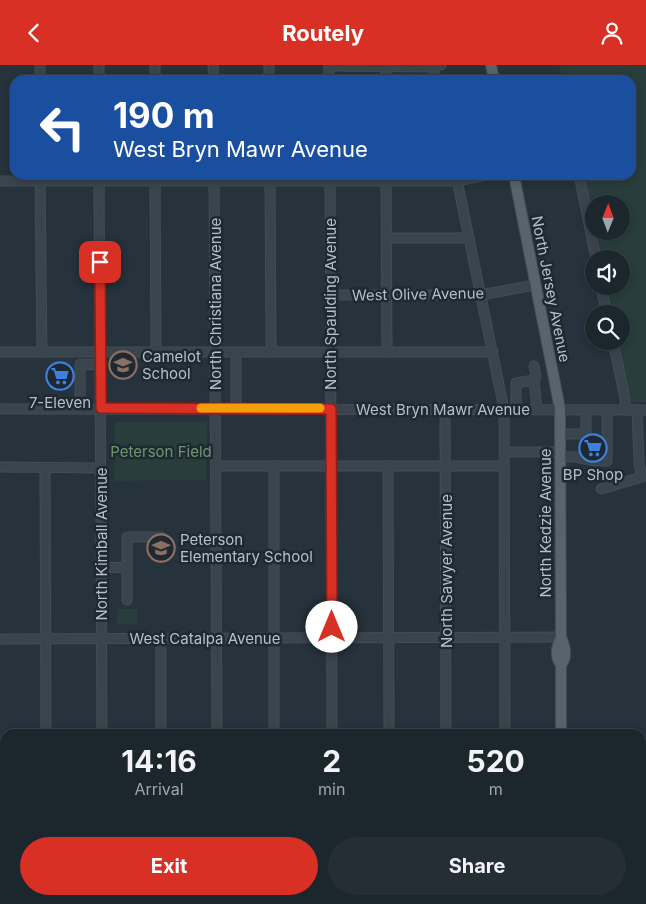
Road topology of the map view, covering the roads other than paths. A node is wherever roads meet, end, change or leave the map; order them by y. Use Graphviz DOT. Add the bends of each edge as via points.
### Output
graph roads {
  1 [pos="329,66"];
  2 [pos="386,66"];
  3 [pos="436,66"];
  4 [pos="13,180"];
  5 [pos="40,180"];
  6 [pos="99,180"];
  7 [pos="155,180"];
  8 [pos="214,180"];
  9 [pos="270,180"];
  10 [pos="330,180"];
  11 [pos="386,180"];
  12 [pos="456,180"];
  13 [pos="515,180"];
  14 [pos="580,180"];
  15 [pos="0,181"];
  16 [pos="386,238"];
  17 [pos="469,238"];
  18 [pos="594,250"];
  19 [pos="535,285"];
  20 [pos="330,295"];
  21 [pos="386,295"];
  22 [pos="481,295"];
  23 [pos="615,350"];
  24 [pos="0,352"];
  25 [pos="42,352"];
  26 [pos="100,352"];
  27 [pos="156,352"];
  28 [pos="216,352"];
  29 [pos="271,352"];
  30 [pos="331,352"];
  31 [pos="387,352"];
  32 [pos="492,352"];
  33 [pos="236,356"];
  34 [pos="100,365"];
  35 [pos="534,366"];
  36 [pos="534,380"];
  37 [pos="80,408"];
  38 [pos="101,408"];
  39 [pos="216,408"];
  40 [pos="236,408"];
  41 [pos="0,409"];
  42 [pos="331,409"];
  43 [pos="445,409"];
  44 [pos="504,409"];
  45 [pos="516,409"];
  46 [pos="537,409"];
  47 [pos="560,409"];
  48 [pos="586,410"];
  49 [pos="607,410"];
  50 [pos="625,410"];
  51 [pos="642,410"];
  52 [pos="560,434"];
  53 [pos="504,452"];
  54 [pos="560,455"];
  55 [pos="216,466"];
  56 [pos="274,466"];
  57 [pos="331,466"];
  58 [pos="388,466"];
  59 [pos="446,466"];
  60 [pos="504,466"];
  61 [pos="0,467"];
  62 [pos="45,467"];
  63 [pos="101,467"];
  64 [pos="601,489"];
  65 [pos="161,537"];
  66 [pos="126,567"];
  67 [pos="101,568"];
  68 [pos="127,600"];
  69 [pos="332,637"];
  70 [pos="389,637"];
  71 [pos="446,637"];
  72 [pos="505,637"];
  73 [pos="560,637"];
  74 [pos="45,638"];
  75 [pos="101,638"];
  76 [pos="161,638"];
  77 [pos="217,638"];
  78 [pos="274,638"];
  79 [pos="0,639"];
  80 [pos="46,729"];
  81 [pos="102,729"];
  82 [pos="161,729"];
  83 [pos="217,729"];
  84 [pos="274,729"];
  85 [pos="332,729"];
  86 [pos="389,729"];
  87 [pos="446,729"];
  88 [pos="505,729"];
  89 [pos="561,729"];
  1 -- 2 [label="street"];
  2 -- 3 [label="street"];
  4 -- 15 [label="street"];
  5 -- 25 [label="street"];
  6 -- 26 [label="street, North Kimball Avenue"];
  7 -- 27 [label="street"];
  8 -- 28 [label="street, North Christiana Avenue"];
  9 -- 29 [label="street"];
  10 -- 20 [label="street, North Spaulding Avenue"];
  11 -- 16 [label="street"];
  12 -- 17 [label="street"];
  13 -- 19 [label="main road, North Jersey Avenue"];
  14 -- 18 [label="street"];
  16 -- 17 [label="street"];
  16 -- 21 [label="street"];
  17 -- 22 [label="street"];
  19 -- 22 [label="street, West Olive Avenue"];
  19 -- 47 [label="main road, North Jersey Avenue"];
  20 -- 21 [label="street, West Olive Avenue"];
  20 -- 30 [label="street, North Spaulding Avenue"];
  21 -- 22 [label="street, West Olive Avenue"];
  21 -- 31 [label="street"];
  22 -- 32 [label="street"];
  23 -- 50 [label="street"];
  24 -- 25 [label="street"];
  25 -- 26 [label="street"];
  26 -- 27 [label="street"];
  26 -- 34 [label="street, North Kimball Avenue"];
  27 -- 28 [label="street"];
  28 -- 29 [label="street"];
  28 -- 39 [label="street, North Christiana Avenue"];
  29 -- 30 [label="street"];
  30 -- 31 [label="street"];
  30 -- 42 [label="street, North Spaulding Avenue"];
  31 -- 32 [label="street"];
  32 -- 44 [label="street"];
  33 -- 40 [label="street"];
  34 -- 37 [label="street" via="80,364"];
  34 -- 38 [label="street, North Kimball Avenue"];
  35 -- 36 [label="street"];
  36 -- 45 [label="street" via="516,383"];
  36 -- 46 [label="street"];
  37 -- 38 [label="street, West Bryn Mawr Avenue"];
  37 -- 41 [label="street, West Bryn Mawr Avenue"];
  38 -- 39 [label="street, West Bryn Mawr Avenue"];
  38 -- 63 [label="street, North Kimball Avenue"];
  39 -- 40 [label="street, West Bryn Mawr Avenue"];
  39 -- 55 [label="street, North Christiana Avenue"];
  40 -- 42 [label="street, West Bryn Mawr Avenue"];
  42 -- 43 [label="street, West Bryn Mawr Avenue"];
  42 -- 57 [label="street, North Spaulding Avenue"];
  43 -- 44 [label="street, West Bryn Mawr Avenue"];
  43 -- 59 [label="street, North Sawyer Avenue"];
  44 -- 45 [label="street, West Bryn Mawr Avenue"];
  44 -- 53 [label="street"];
  45 -- 46 [label="street, West Bryn Mawr Avenue"];
  46 -- 47 [label="street, West Bryn Mawr Avenue"];
  47 -- 48 [label="street, West Bryn Mawr Avenue"];
  47 -- 52 [label="main road, North Kedzie Avenue"];
  48 -- 49 [label="street, West Bryn Mawr Avenue"];
  48 -- 52 [label="street" via="586,433"];
  49 -- 50 [label="street, West Bryn Mawr Avenue"];
  49 -- 54 [label="street" via="606,461"];
  50 -- 51 [label="street, West Bryn Mawr Avenue"];
  51 -- 64 [label="street" via="639,463 642,477"];
  52 -- 54 [label="main road, North Kedzie Avenue"];
  53 -- 54 [label="street"];
  53 -- 60 [label="street"];
  54 -- 73 [label="main road, North Kedzie Avenue"];
  55 -- 56 [label="street"];
  55 -- 77 [label="street, North Christiana Avenue"];
  56 -- 57 [label="street"];
  56 -- 78 [label="street"];
  57 -- 58 [label="street"];
  57 -- 69 [label="street, North Spaulding Avenue"];
  58 -- 59 [label="street"];
  58 -- 70 [label="street"];
  59 -- 60 [label="street"];
  59 -- 71 [label="street, North Sawyer Avenue"];
  60 -- 72 [label="street"];
  61 -- 62 [label="street"];
  62 -- 63 [label="street"];
  62 -- 74 [label="street"];
  63 -- 67 [label="street, North Kimball Avenue"];
  65 -- 66 [label="street" via="127,537"];
  66 -- 67 [label="street"];
  66 -- 68 [label="street"];
  67 -- 75 [label="street, North Kimball Avenue"];
  69 -- 70 [label="street, West Catalpa Avenue"];
  69 -- 78 [label="street, West Catalpa Avenue"];
  69 -- 85 [label="street, North Spaulding Avenue"];
  70 -- 71 [label="street, West Catalpa Avenue"];
  70 -- 86 [label="street"];
  71 -- 72 [label="street, West Catalpa Avenue"];
  71 -- 87 [label="street, North Sawyer Avenue"];
  72 -- 73 [label="street, West Catalpa Avenue"];
  72 -- 88 [label="street"];
  73 -- 89 [label="main road, North Kedzie Avenue" via="565,647 561,665"];
  74 -- 75 [label="street, West Catalpa Avenue"];
  74 -- 79 [label="street, West Catalpa Avenue"];
  74 -- 80 [label="street"];
  75 -- 76 [label="street, West Catalpa Avenue"];
  75 -- 81 [label="street, North Kimball Avenue"];
  76 -- 77 [label="street, West Catalpa Avenue"];
  76 -- 82 [label="street"];
  77 -- 78 [label="street, West Catalpa Avenue"];
  77 -- 83 [label="street, North Christiana Avenue"];
  78 -- 84 [label="street"];
}
